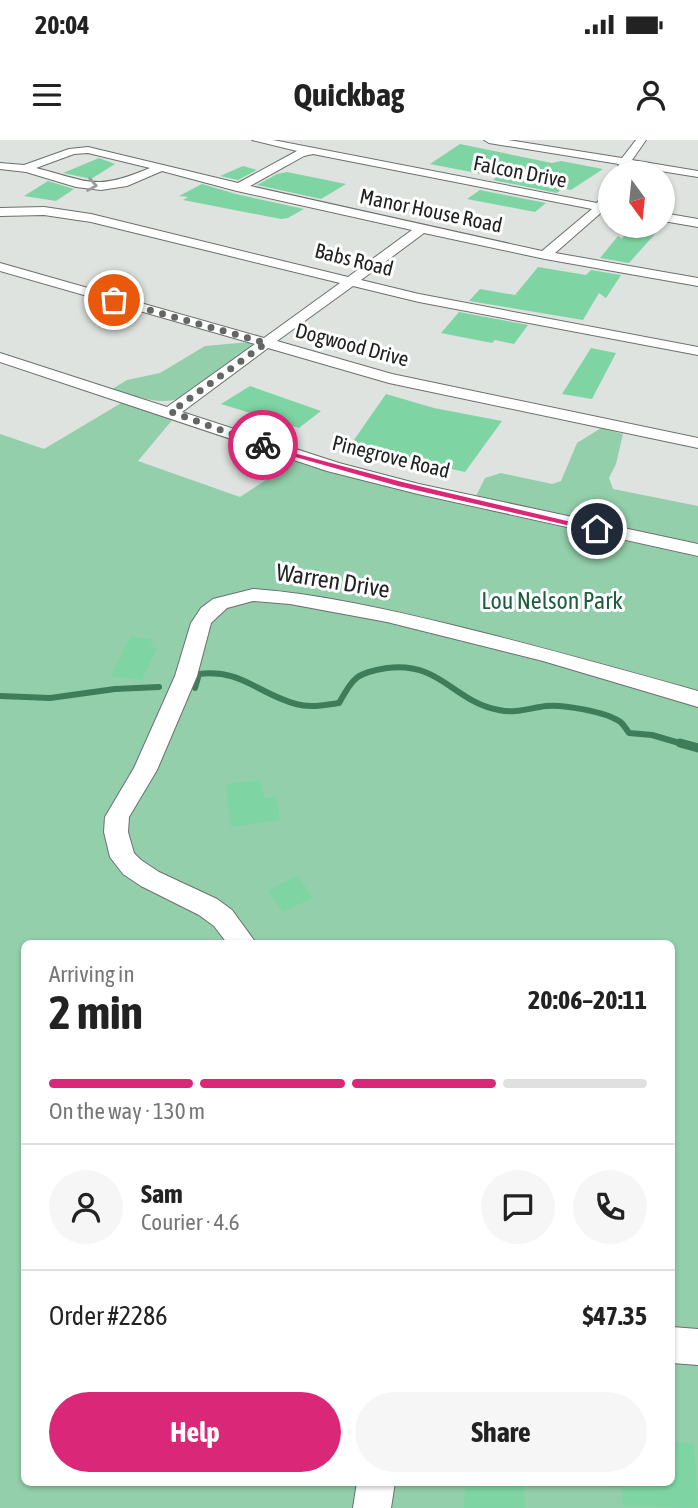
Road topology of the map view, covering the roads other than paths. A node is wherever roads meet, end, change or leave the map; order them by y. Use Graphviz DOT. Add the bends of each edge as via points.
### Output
graph roads {
  1 [pos="257,140"];
  2 [pos="489,140"];
  3 [pos="641,140"];
  4 [pos="337,144"];
  5 [pos="314,151"];
  6 [pos="628,161"];
  7 [pos="598,163"];
  8 [pos="0,166"];
  9 [pos="26,168"];
  10 [pos="158,169"];
  11 [pos="676,172"];
  12 [pos="698,174"];
  13 [pos="237,188"];
  14 [pos="598,206"];
  15 [pos="0,212"];
  16 [pos="598,214"];
  17 [pos="676,220"];
  18 [pos="698,223"];
  19 [pos="422,229"];
  20 [pos="545,255"];
  21 [pos="0,267"];
  22 [pos="352,281"];
  23 [pos="698,282"];
  24 [pos="266,343"];
  25 [pos="698,351"];
  26 [pos="0,357"];
  27 [pos="171,412"];
  28 [pos="698,443"];
  29 [pos="698,550"];
  30 [pos="698,699"];
  31 [pos="241,940"];
  32 [pos="675,1345"];
  33 [pos="698,1347"];
  34 [pos="375,1486"];
  35 [pos="372,1508"];
  1 -- 5 [label="street, Falcon Drive"];
  2 -- 7 [label="street"];
  3 -- 6 [label="street"];
  4 -- 5 [label="street"];
  5 -- 13 [label="street" via="301,153"];
  5 -- 14 [label="street, Falcon Drive"];
  8 -- 9 [label="street, Manor House Road"];
  9 -- 10 [label="street, Manor House Road" via="85,150"];
  9 -- 10 [label="street, Manor House Road, one-way" via="97,187 116,186"];
  10 -- 13 [label="street, Manor House Road"];
  11 -- 12 [label="street"];
  13 -- 19 [label="street, Manor House Road"];
  15 -- 22 [label="street, Babs Road" via="44,211 91,218"];
  16 -- 20 [label="street"];
  17 -- 18 [label="street"];
  19 -- 20 [label="street, Manor House Road"];
  19 -- 22 [label="street"];
  20 -- 23 [label="street, Manor House Road"];
  21 -- 24 [label="street, Dogwood Drive"];
  22 -- 24 [label="street"];
  22 -- 25 [label="street, Babs Road" via="475,310"];
  24 -- 27 [label="street"];
  24 -- 28 [label="street, Dogwood Drive" via="390,378"];
  26 -- 27 [label="street, Pinegrove Road"];
  27 -- 29 [label="street, Pinegrove Road" via="346,470"];
  30 -- 31 [label="street, Warren Drive" via="547,655 387,616 253,595 213,607 201,623 181,687 145,770 117,817 119,847 132,867 208,907"];
  32 -- 33 [label="street"];
  34 -- 35 [label="street"];
}
